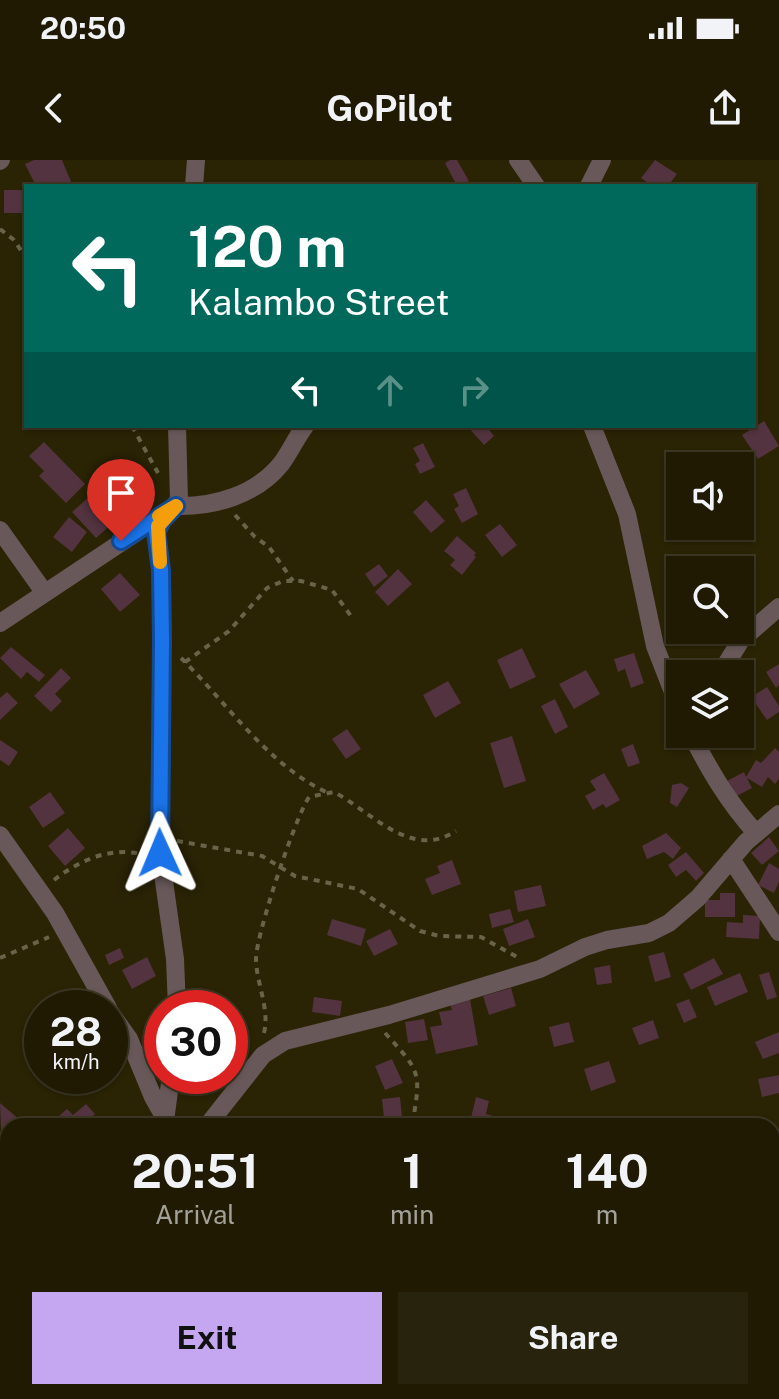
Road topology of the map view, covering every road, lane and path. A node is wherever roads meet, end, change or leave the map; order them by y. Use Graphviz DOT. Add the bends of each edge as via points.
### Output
graph roads {
  1 [pos="196,160"];
  2 [pos="518,160"];
  3 [pos="602,160"];
  4 [pos="194,184"];
  5 [pos="535,184"];
  6 [pos="590,184"];
  7 [pos="0,229"];
  8 [pos="24,255"];
  9 [pos="133,428"];
  10 [pos="177,428"];
  11 [pos="304,428"];
  12 [pos="593,428"];
  13 [pos="225,500"];
  14 [pos="176,506"];
  15 [pos="0,530"];
  16 [pos="293,581"];
  17 [pos="44,592"];
  18 [pos="779,607"];
  19 [pos="351,616"];
  20 [pos="0,623"];
  21 [pos="162,640"];
  22 [pos="729,660"];
  23 [pos="185,662"];
  24 [pos="666,674"];
  25 [pos="700,748"];
  26 [pos="326,792"];
  27 [pos="779,814"];
  28 [pos="456,831"];
  29 [pos="756,833"];
  30 [pos="0,835"];
  31 [pos="160,846"];
  32 [pos="731,859"];
  33 [pos="282,870"];
  34 [pos="40,891"];
  35 [pos="65,931"];
  36 [pos="779,932"];
  37 [pos="0,958"];
  38 [pos="540,969"];
  39 [pos="98,990"];
  40 [pos="176,990"];
  41 [pos="361,1023"];
  42 [pos="128,1038"];
  43 [pos="263,1055"];
  44 [pos="169,1094"];
  45 [pos="163,1118"];
  46 [pos="166,1118"];
  47 [pos="213,1118"];
  48 [pos="413,1118"];
  1 -- 4 [label="street"];
  2 -- 5 [label="street"];
  3 -- 6 [label="street"];
  7 -- 8 [label="path"];
  9 -- 14 [label="path"];
  10 -- 14 [label="street" via="181,481"];
  11 -- 13 [label="street" via="270,475"];
  12 -- 24 [label="street" via="627,514 655,646"];
  13 -- 14 [label="street"];
  13 -- 16 [label="path"];
  14 -- 17 [label="street"];
  14 -- 21 [label="street" via="156,532"];
  15 -- 17 [label="street"];
  16 -- 19 [label="path" via="332,590"];
  16 -- 23 [label="path" via="267,588 229,631"];
  17 -- 20 [label="street"];
  18 -- 22 [label="street" via="741,640"];
  21 -- 23 [label="path"];
  21 -- 31 [label="street"];
  23 -- 26 [label="path" via="285,767"];
  25 -- 29 [label="street" via="712,777"];
  26 -- 28 [label="path" via="414,841 443,839"];
  26 -- 33 [label="path" via="306,802"];
  27 -- 29 [label="street"];
  29 -- 32 [label="street"];
  30 -- 34 [label="street"];
  31 -- 33 [label="path" via="266,857"];
  31 -- 34 [label="path" via="113,851 76,864"];
  31 -- 40 [label="street"];
  32 -- 36 [label="street"];
  32 -- 38 [label="street" via="669,923 649,933 585,947"];
  33 -- 38 [label="path" via="358,889 420,931 481,937"];
  33 -- 43 [label="path" via="256,957 265,1012"];
  34 -- 35 [label="street"];
  35 -- 37 [label="path"];
  35 -- 39 [label="street"];
  38 -- 41 [label="street"];
  41 -- 43 [label="street" via="309,1033"];
  41 -- 48 [label="path" via="383,1032 417,1071"];
  42 -- 45 [label="street"];
  43 -- 47 [label="street"];
  44 -- 46 [label="street"];
}
